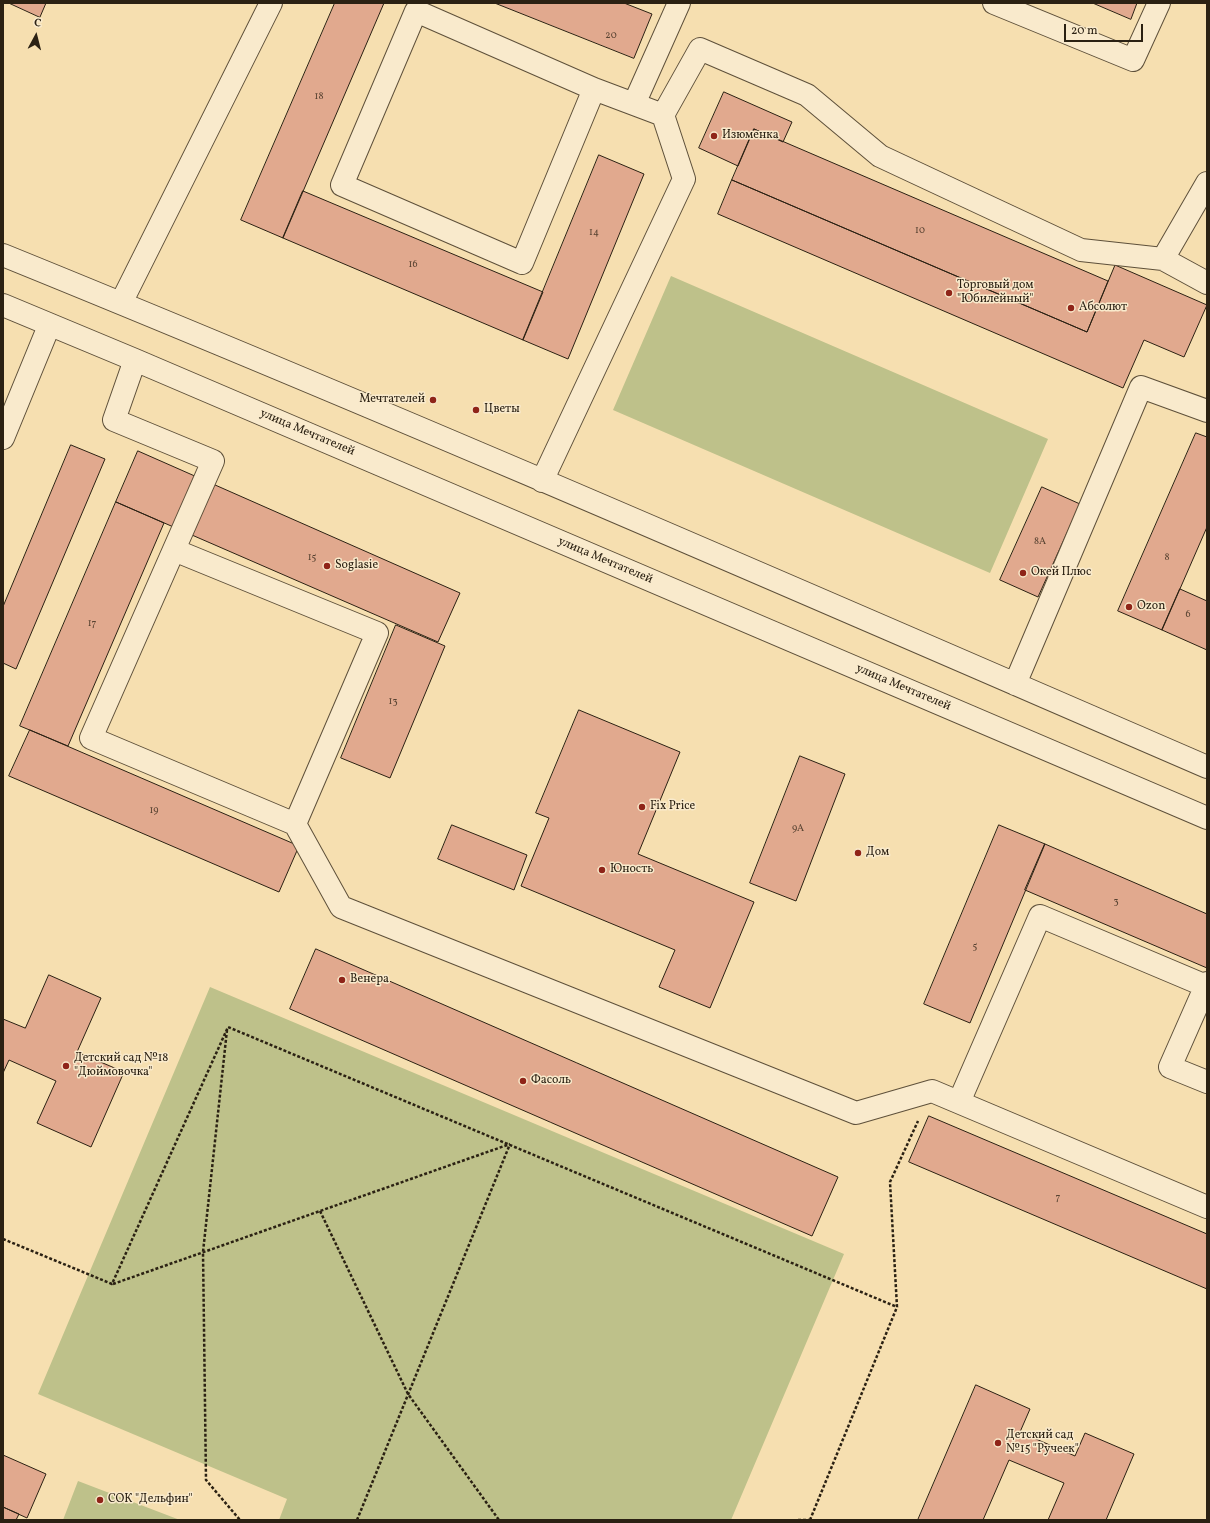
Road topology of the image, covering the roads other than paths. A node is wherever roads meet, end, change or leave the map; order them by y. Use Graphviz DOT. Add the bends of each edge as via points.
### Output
graph roads {
  1 [pos="271,3"];
  2 [pos="679,3"];
  3 [pos="994,3"];
  4 [pos="1158,3"];
  5 [pos="594,89"];
  6 [pos="634,104"];
  7 [pos="663,115"];
  8 [pos="1207,183"];
  9 [pos="3,256"];
  10 [pos="1163,259"];
  11 [pos="1207,283"];
  12 [pos="121,303"];
  13 [pos="3,305"];
  14 [pos="49,326"];
  15 [pos="135,360"];
  16 [pos="1207,411"];
  17 [pos="3,438"];
  18 [pos="542,480"];
  19 [pos="174,550"];
  20 [pos="1015,684"];
  21 [pos="1207,767"];
  22 [pos="1207,818"];
  23 [pos="295,824"];
  24 [pos="1207,984"];
  25 [pos="1207,1082"];
  26 [pos="959,1102"];
  27 [pos="1207,1207"];
  1 -- 12 [label="street"];
  2 -- 6 [label="street"];
  3 -- 4 [label="street" via="1133,60"];
  5 -- 5 [label="street" via="416,11 342,185 522,263"];
  5 -- 6 [label="street"];
  6 -- 7 [label="street"];
  7 -- 10 [label="street" via="700,49 807,95 880,156 1081,250"];
  7 -- 18 [label="street" via="684,179"];
  8 -- 10 [label="street"];
  9 -- 12 [label="street"];
  10 -- 11 [label="street"];
  12 -- 18 [label="street"];
  13 -- 14 [label="street, улица Мечтателей"];
  14 -- 15 [label="street, улица Мечтателей"];
  14 -- 17 [label="street"];
  15 -- 19 [label="street" via="114,420 213,461"];
  15 -- 22 [label="street, улица Мечтателей"];
  16 -- 20 [label="street" via="1141,387"];
  18 -- 20 [label="street"];
  19 -- 23 [label="street" via="91,738"];
  19 -- 23 [label="street" via="377,633"];
  20 -- 21 [label="street"];
  23 -- 26 [label="street" via="341,907 856,1113 932,1091"];
  24 -- 25 [label="street" via="1170,1067"];
  24 -- 26 [label="street" via="1040,916"];
  26 -- 27 [label="street"];
}
